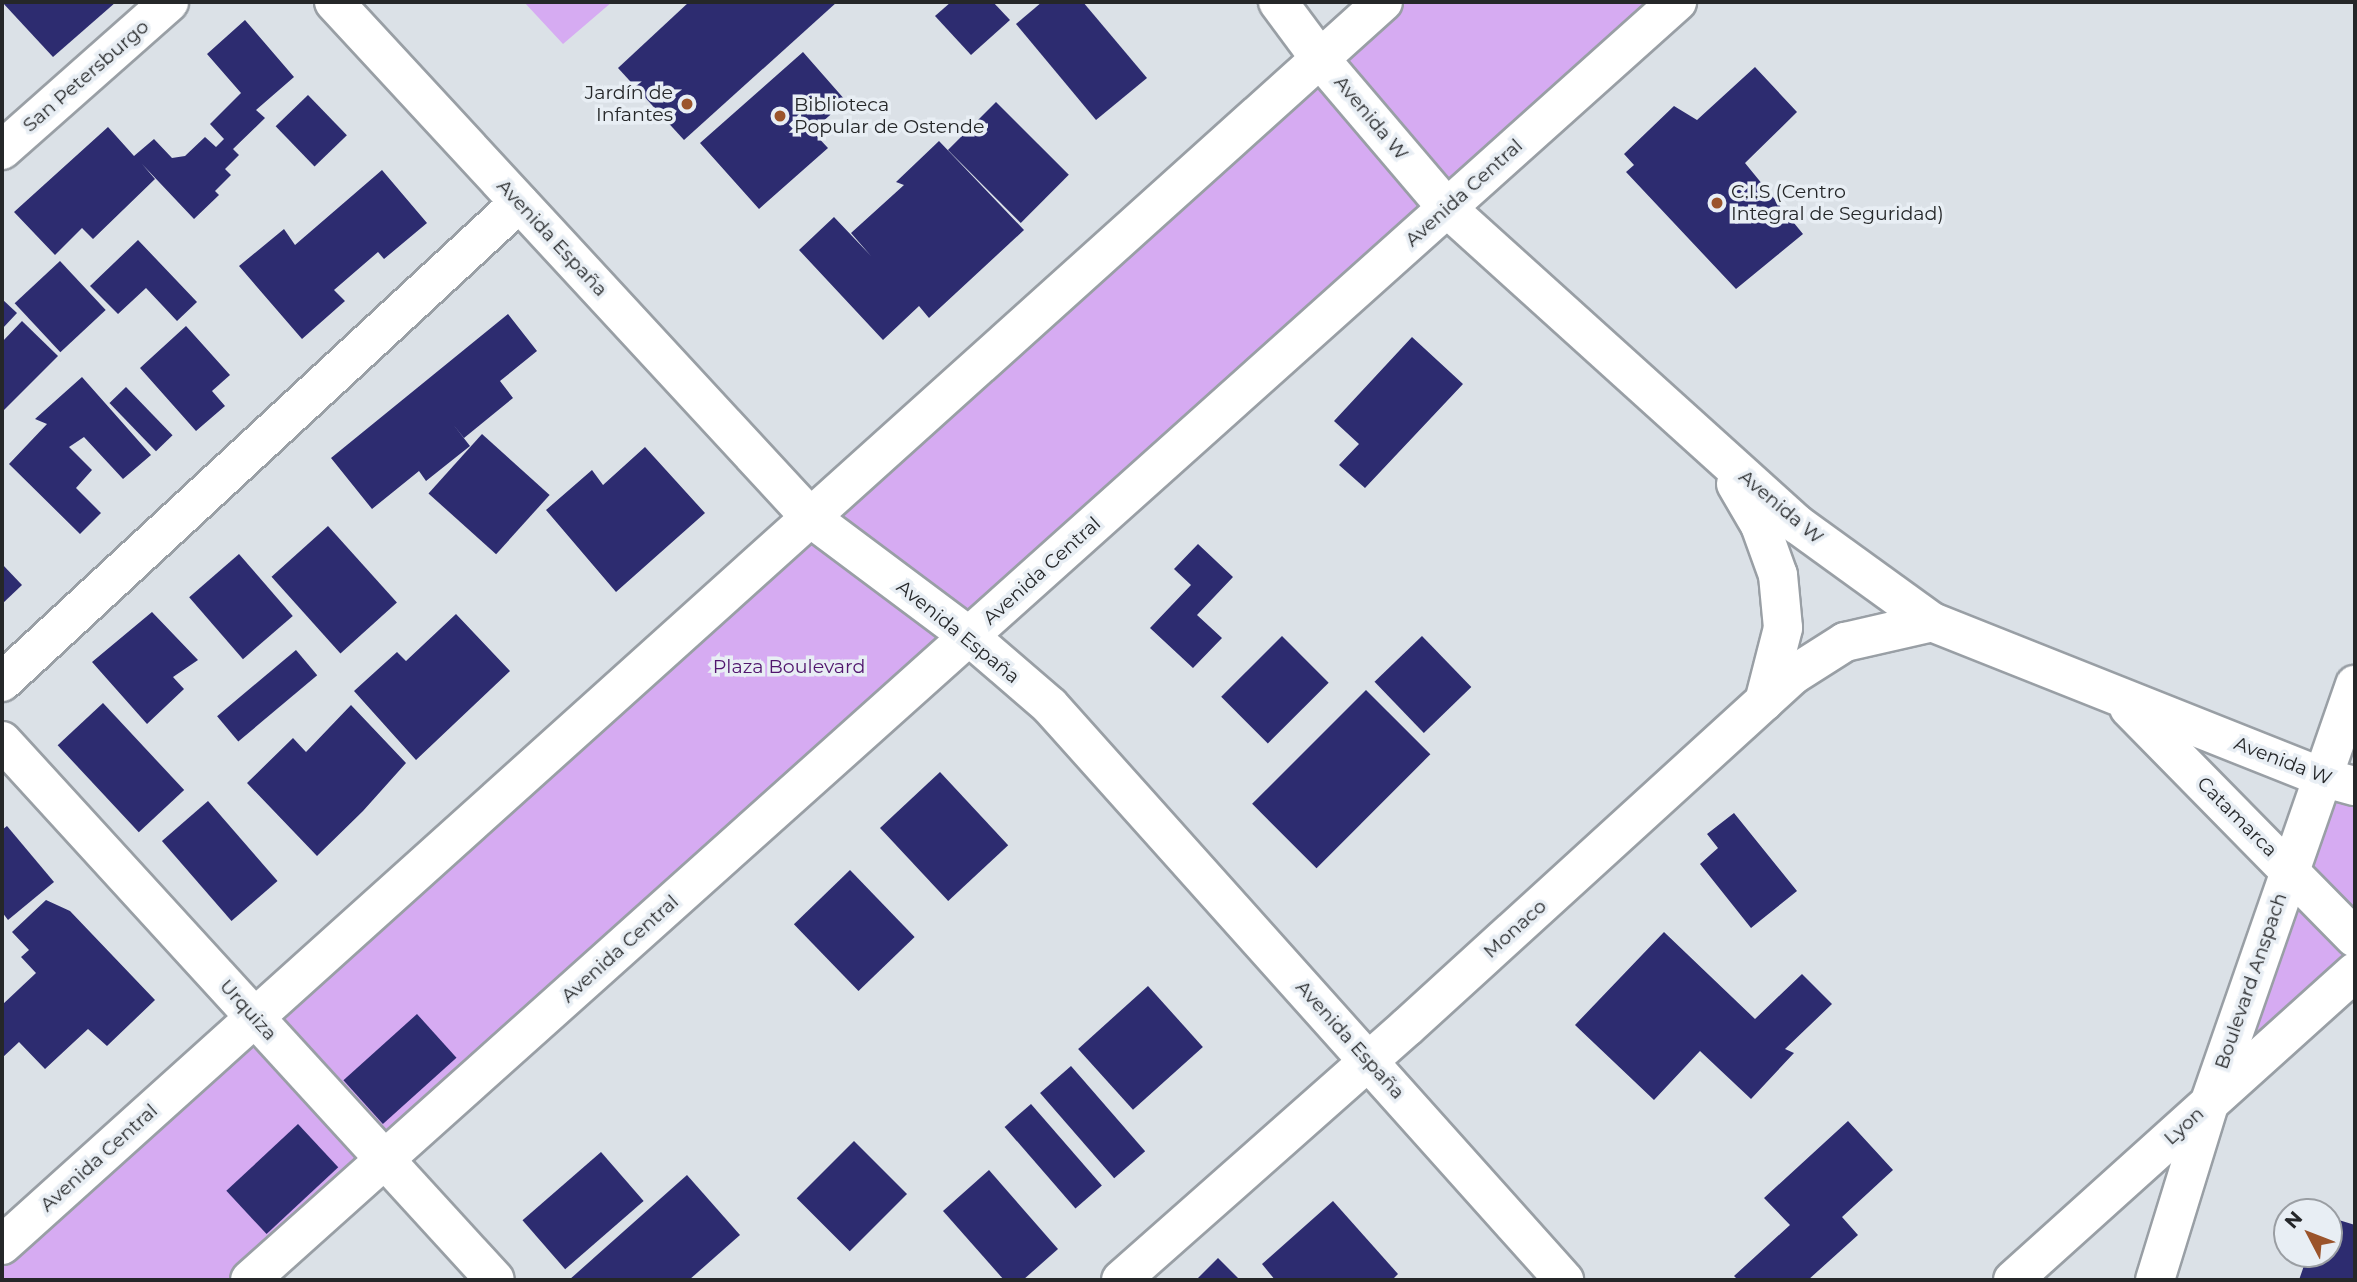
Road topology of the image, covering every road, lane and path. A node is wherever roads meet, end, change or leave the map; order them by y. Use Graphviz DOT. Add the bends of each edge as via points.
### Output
graph roads {
  1 [pos="169,2"];
  2 [pos="334,2"];
  3 [pos="1278,2"];
  4 [pos="1383,2"];
  5 [pos="1677,2"];
  6 [pos="1321,60"];
  7 [pos="2,150"];
  8 [pos="519,203"];
  9 [pos="1447,208"];
  10 [pos="1717,452"];
  11 [pos="811,518"];
  12 [pos="1932,622"];
  13 [pos="969,636"];
  14 [pos="2,682"];
  15 [pos="2355,685"];
  16 [pos="2118,697"];
  17 [pos="1764,702"];
  18 [pos="2,740"];
  19 [pos="2338,781"];
  20 [pos="2289,869"];
  21 [pos="2355,938"];
  22 [pos="2355,972"];
  23 [pos="255,1018"];
  24 [pos="1369,1061"];
  25 [pos="2209,1104"];
  26 [pos="385,1160"];
  27 [pos="2,1245"];
  28 [pos="250,1280"];
  29 [pos="495,1280"];
  30 [pos="1121,1280"];
  31 [pos="1564,1280"];
  32 [pos="2013,1280"];
  33 [pos="2155,1280"];
  1 -- 7 [label="street, San Petersburgo"];
  2 -- 8 [label="street, Avenida España"];
  3 -- 6 [label="street, Avenida W"];
  4 -- 6 [label="street, Avenida Central"];
  5 -- 9 [label="street, Avenida Central"];
  6 -- 9 [label="street, Avenida W"];
  6 -- 11 [label="street, Avenida Central"];
  8 -- 11 [label="street, Avenida España"];
  8 -- 14 [label="street"];
  9 -- 10 [label="street, Avenida W"];
  9 -- 13 [label="street, Avenida Central"];
  10 -- 12 [label="street, Avenida W" via="1798,525"];
  10 -- 17 [label="street" via="1760,525 1777,575 1783,628"];
  11 -- 13 [label="street, Avenida España"];
  11 -- 23 [label="street, Avenida Central"];
  12 -- 16 [label="street, Avenida W"];
  12 -- 17 [label="street, Monaco" via="1845,642 1793,675"];
  13 -- 24 [label="street, Avenida España" via="1050,706"];
  13 -- 26 [label="street, Avenida Central"];
  15 -- 19 [label="street, Boulevard Anspach"];
  16 -- 19 [label="street, Avenida W"];
  16 -- 20 [label="street, Catamarca"];
  17 -- 24 [label="street, Monaco"];
  18 -- 23 [label="street, Urquiza"];
  19 -- 20 [label="street, Boulevard Anspach"];
  20 -- 21 [label="street, Catamarca"];
  20 -- 25 [label="street, Boulevard Anspach"];
  22 -- 25 [label="street, Lyon"];
  23 -- 26 [label="street, Urquiza"];
  23 -- 27 [label="street, Avenida Central"];
  24 -- 30 [label="street, Monaco"];
  24 -- 31 [label="street, Avenida España"];
  25 -- 32 [label="street, Lyon"];
  25 -- 33 [label="street, Boulevard Anspach"];
  26 -- 28 [label="street, Avenida Central"];
  26 -- 29 [label="street, Urquiza"];
}
